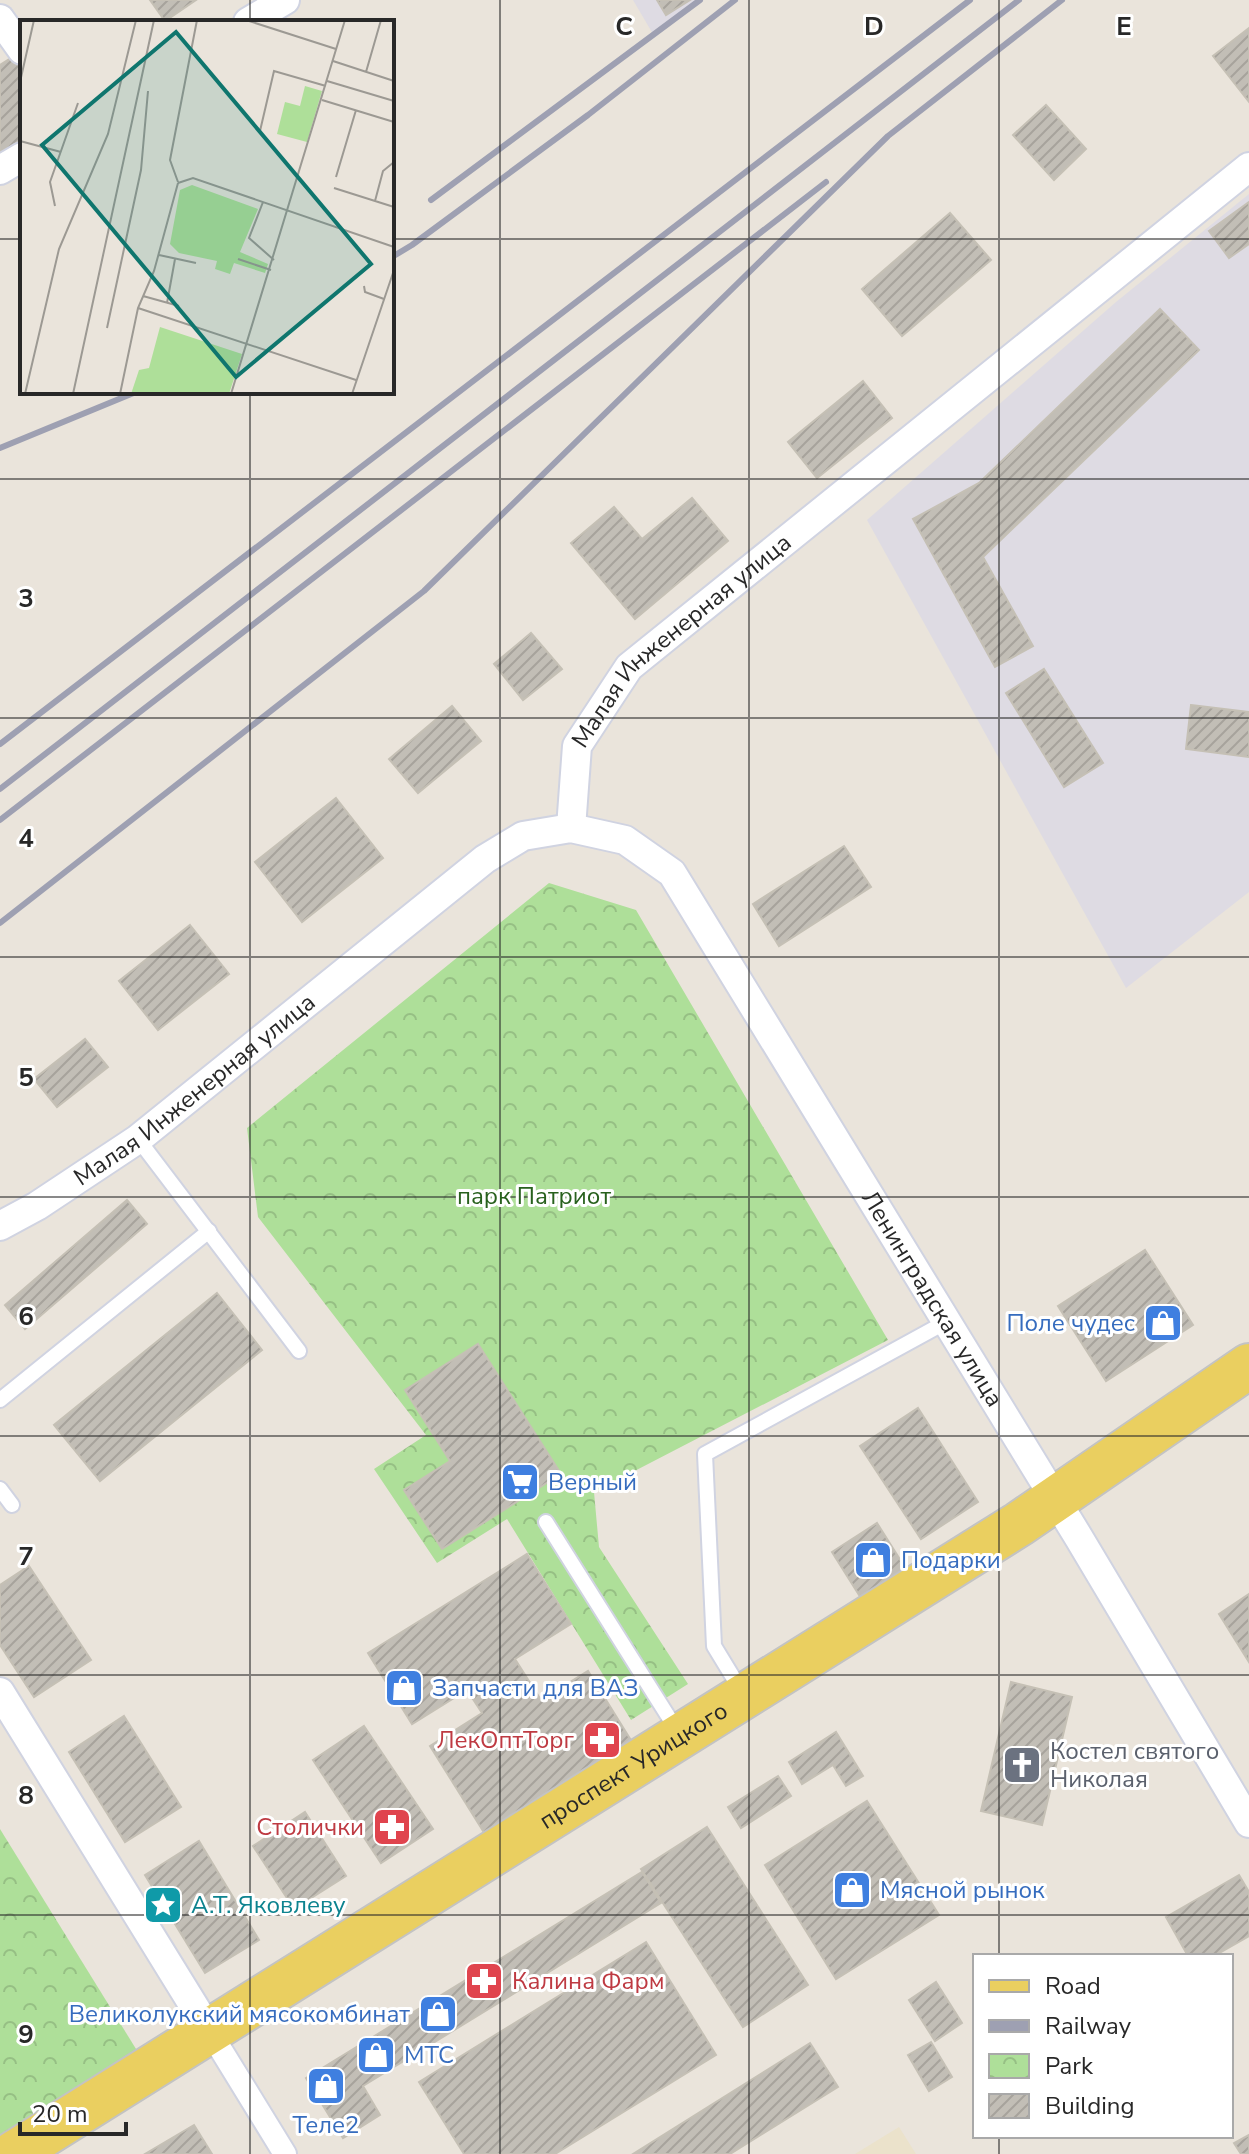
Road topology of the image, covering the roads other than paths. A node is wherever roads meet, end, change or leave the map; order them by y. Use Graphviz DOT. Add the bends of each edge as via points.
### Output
graph roads {
  1 [pos="285,0"];
  2 [pos="0,19"];
  3 [pos="251,20"];
  4 [pos="20,47"];
  5 [pos="20,158"];
  6 [pos="1249,167"];
  7 [pos="0,170"];
  8 [pos="571,828"];
  9 [pos="138,1139"];
  10 [pos="0,1226"];
  11 [pos="209,1231"];
  12 [pos="946,1322"];
  13 [pos="299,1351"];
  14 [pos="1249,1366"];
  15 [pos="0,1400"];
  16 [pos="0,1489"];
  17 [pos="1054,1498"];
  18 [pos="12,1505"];
  19 [pos="546,1522"];
  20 [pos="0,1692"];
  21 [pos="744,1696"];
  22 [pos="681,1735"];
  23 [pos="1249,1823"];
  24 [pos="210,2032"];
  25 [pos="13,2154"];
  26 [pos="285,2154"];
  1 -- 3 [label="street"];
  2 -- 4 [label="street"];
  5 -- 7 [label="street"];
  6 -- 8 [label="street, Малая Инженерная улица" via="629,667 577,746"];
  8 -- 9 [label="street, Малая Инженерная улица" via="523,836 485,859"];
  8 -- 12 [label="street, Ленинградская улица" via="625,840 672,873"];
  9 -- 10 [label="street, Малая Инженерная улица"];
  9 -- 11 [label="lane"];
  11 -- 13 [label="lane"];
  11 -- 15 [label="lane"];
  12 -- 17 [label="street, Ленинградская улица"];
  12 -- 21 [label="lane" via="705,1454 714,1646"];
  14 -- 17 [label="main road, проспект Урицкого"];
  16 -- 18 [label="lane"];
  17 -- 21 [label="main road, проспект Урицкого"];
  17 -- 23 [label="street, Ленинградская улица"];
  19 -- 22 [label="lane"];
  20 -- 24 [label="street"];
  21 -- 22 [label="main road, проспект Урицкого"];
  22 -- 24 [label="main road, проспект Урицкого"];
  24 -- 25 [label="main road, проспект Урицкого"];
  24 -- 26 [label="street"];
}
